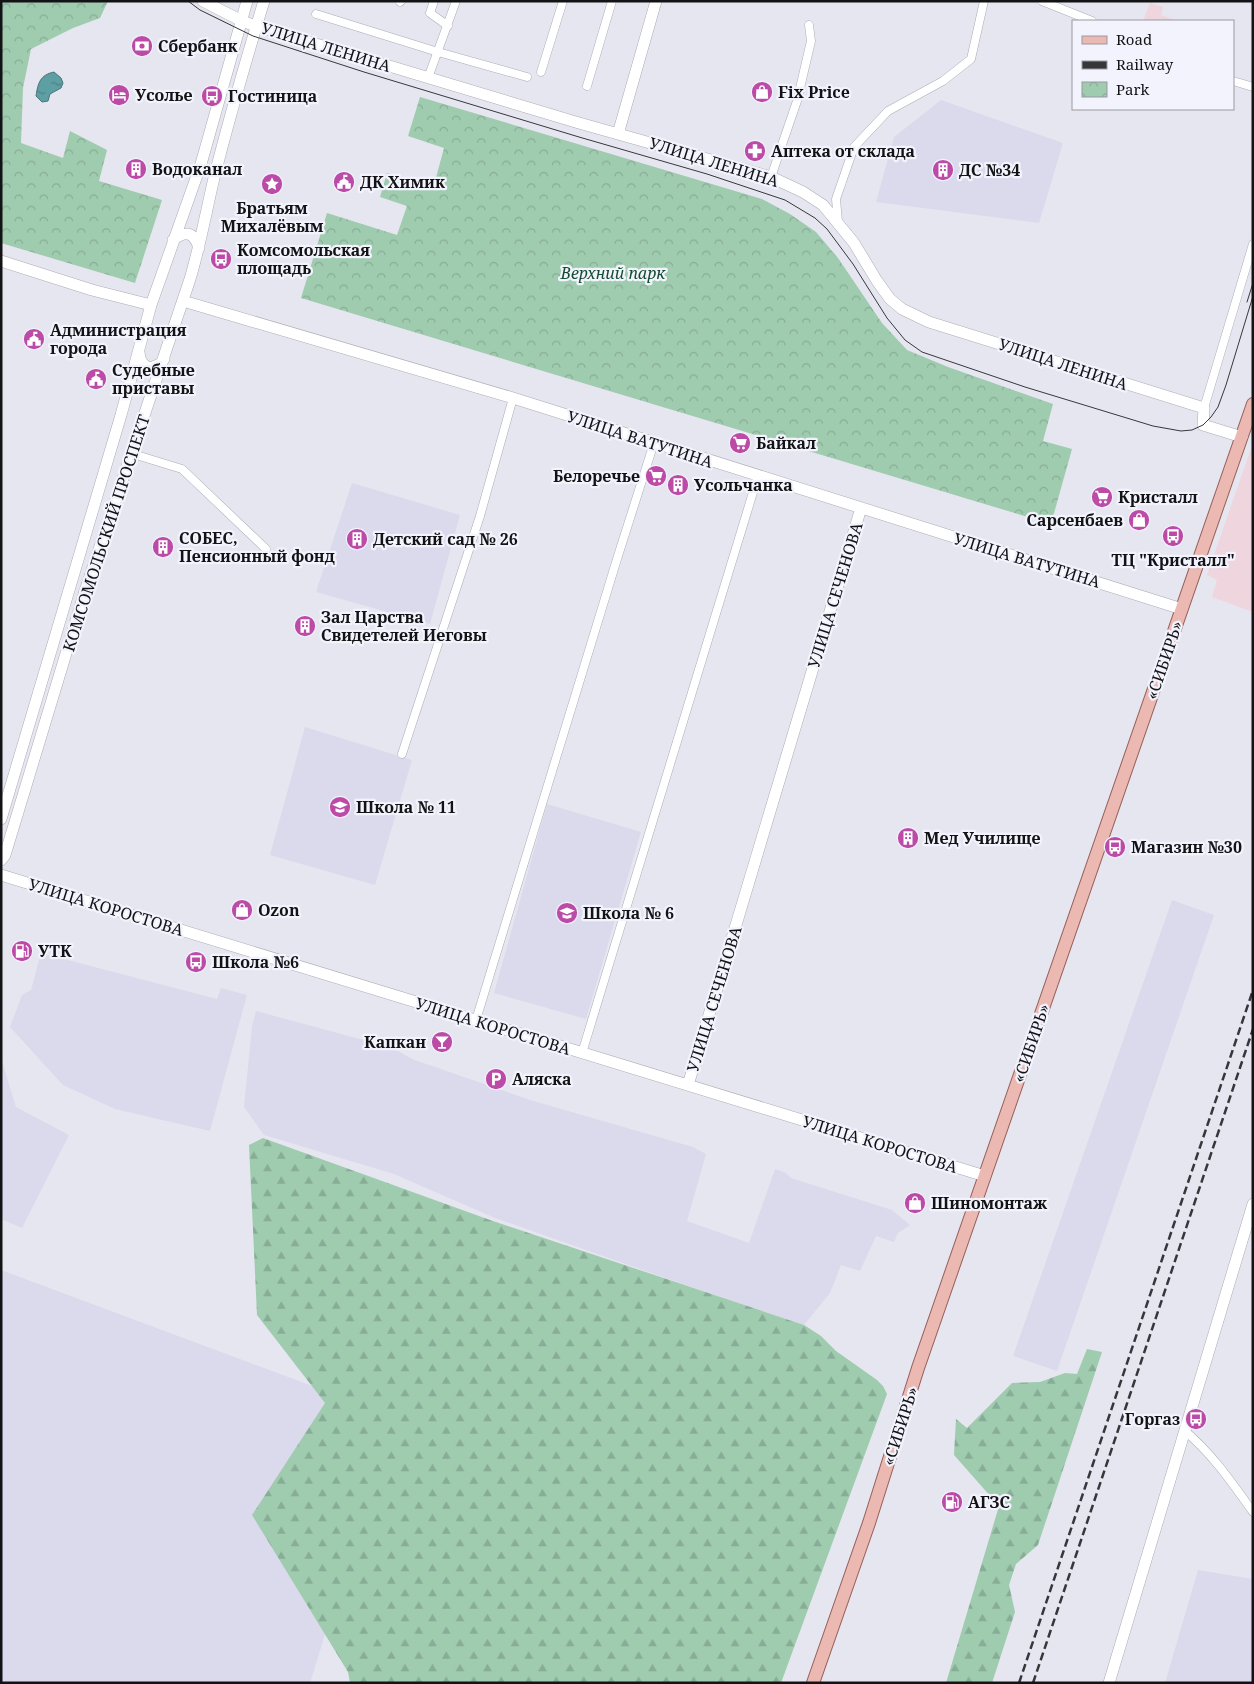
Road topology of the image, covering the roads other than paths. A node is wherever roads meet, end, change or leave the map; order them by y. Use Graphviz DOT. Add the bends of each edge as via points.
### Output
graph roads {
  1 [pos="203,1"];
  2 [pos="247,1"];
  3 [pos="264,1"];
  4 [pos="434,1"];
  5 [pos="456,1"];
  6 [pos="563,1"];
  7 [pos="612,1"];
  8 [pos="984,1"];
  9 [pos="1042,1"];
  10 [pos="655,2"];
  11 [pos="316,14"];
  12 [pos="1090,20"];
  13 [pos="242,21"];
  14 [pos="809,25"];
  15 [pos="256,26"];
  16 [pos="448,26"];
  17 [pos="438,52"];
  18 [pos="541,72"];
  19 [pos="526,77"];
  20 [pos="428,78"];
  21 [pos="1234,81"];
  22 [pos="587,86"];
  23 [pos="1253,87"];
  24 [pos="618,134"];
  25 [pos="771,177"];
  26 [pos="838,222"];
  27 [pos="173,240"];
  28 [pos="1253,244"];
  29 [pos="199,248"];
  30 [pos="1,261"];
  31 [pos="183,301"];
  32 [pos="151,305"];
  33 [pos="139,350"];
  34 [pos="164,359"];
  35 [pos="514,398"];
  36 [pos="1253,404"];
  37 [pos="1204,408"];
  38 [pos="1242,437"];
  39 [pos="654,443"];
  40 [pos="133,454"];
  41 [pos="758,476"];
  42 [pos="861,508"];
  43 [pos="266,549"];
  44 [pos="1182,609"];
  45 [pos="402,754"];
  46 [pos="1,819"];
  47 [pos="1,860"];
  48 [pos="1,875"];
  49 [pos="476,1020"];
  50 [pos="582,1053"];
  51 [pos="688,1085"];
  52 [pos="985,1176"];
  53 [pos="1253,1204"];
  54 [pos="1184,1430"];
  55 [pos="1253,1512"];
  56 [pos="812,1683"];
  57 [pos="1108,1683"];
  1 -- 13 [label="street, УЛИЦА ЛЕНИНА"];
  2 -- 13 [label="street, КОМСОМОЛЬСКИЙ ПРОСПЕКТ"];
  3 -- 15 [label="street, КОМСОМОЛЬСКИЙ ПРОСПЕКТ"];
  4 -- 16 [label="street" via="430,13"];
  5 -- 16 [label="street"];
  6 -- 18 [label="street"];
  7 -- 22 [label="street"];
  8 -- 26 [label="street" via="971,60 888,112 854,147 836,199"];
  9 -- 12 [label="street"];
  10 -- 24 [label="street"];
  11 -- 17 [label="street"];
  13 -- 15 [label="street, УЛИЦА ЛЕНИНА"];
  13 -- 27 [label="street, КОМСОМОЛЬСКИЙ ПРОСПЕКТ" via="201,164"];
  14 -- 25 [label="street" via="811,41 797,101"];
  15 -- 20 [label="street, УЛИЦА ЛЕНИНА"];
  15 -- 29 [label="street, КОМСОМОЛЬСКИЙ ПРОСПЕКТ" via="217,166"];
  16 -- 17 [label="street"];
  17 -- 19 [label="street"];
  17 -- 20 [label="street"];
  20 -- 24 [label="street, УЛИЦА ЛЕНИНА"];
  21 -- 23 [label="street"];
  24 -- 25 [label="street, УЛИЦА ЛЕНИНА"];
  25 -- 26 [label="street, УЛИЦА ЛЕНИНА" via="803,192"];
  26 -- 37 [label="street, УЛИЦА ЛЕНИНА" via="890,299 902,309 929,322"];
  27 -- 29 [label="street" via="186,233 197,240"];
  27 -- 32 [label="street, КОМСОМОЛЬСКИЙ ПРОСПЕКТ"];
  28 -- 37 [label="street"];
  29 -- 31 [label="street, КОМСОМОЛЬСКИЙ ПРОСПЕКТ"];
  30 -- 32 [label="street"];
  31 -- 34 [label="street, КОМСОМОЛЬСКИЙ ПРОСПЕКТ"];
  31 -- 35 [label="street, УЛИЦА ВАТУТИНА"];
  32 -- 33 [label="street, КОМСОМОЛЬСКИЙ ПРОСПЕКТ"];
  33 -- 34 [label="street" via="144,366 150,368"];
  33 -- 46 [label="street, КОМСОМОЛЬСКИЙ ПРОСПЕКТ"];
  34 -- 47 [label="street, КОМСОМОЛЬСКИЙ ПРОСПЕКТ" via="84,594"];
  35 -- 39 [label="street, УЛИЦА ВАТУТИНА"];
  35 -- 45 [label="street" via="480,516"];
  36 -- 38 [label="main road, «СИБИРЬ»"];
  37 -- 38 [label="street" via="1203,425"];
  38 -- 44 [label="main road, «СИБИРЬ»"];
  39 -- 41 [label="street, УЛИЦА ВАТУТИНА"];
  39 -- 49 [label="street"];
  40 -- 43 [label="street" via="182,469"];
  41 -- 42 [label="street, УЛИЦА ВАТУТИНА"];
  41 -- 50 [label="street"];
  42 -- 44 [label="street, УЛИЦА ВАТУТИНА"];
  42 -- 51 [label="street, УЛИЦА СЕЧЕНОВА"];
  44 -- 52 [label="main road, «СИБИРЬ»"];
  48 -- 49 [label="street, УЛИЦА КОРОСТОВА"];
  49 -- 50 [label="street, УЛИЦА КОРОСТОВА"];
  50 -- 51 [label="street, УЛИЦА КОРОСТОВА"];
  51 -- 52 [label="street, УЛИЦА КОРОСТОВА"];
  52 -- 56 [label="main road, «СИБИРЬ»"];
  53 -- 54 [label="street"];
  54 -- 55 [label="street" via="1219,1465"];
  54 -- 57 [label="street"];
}
